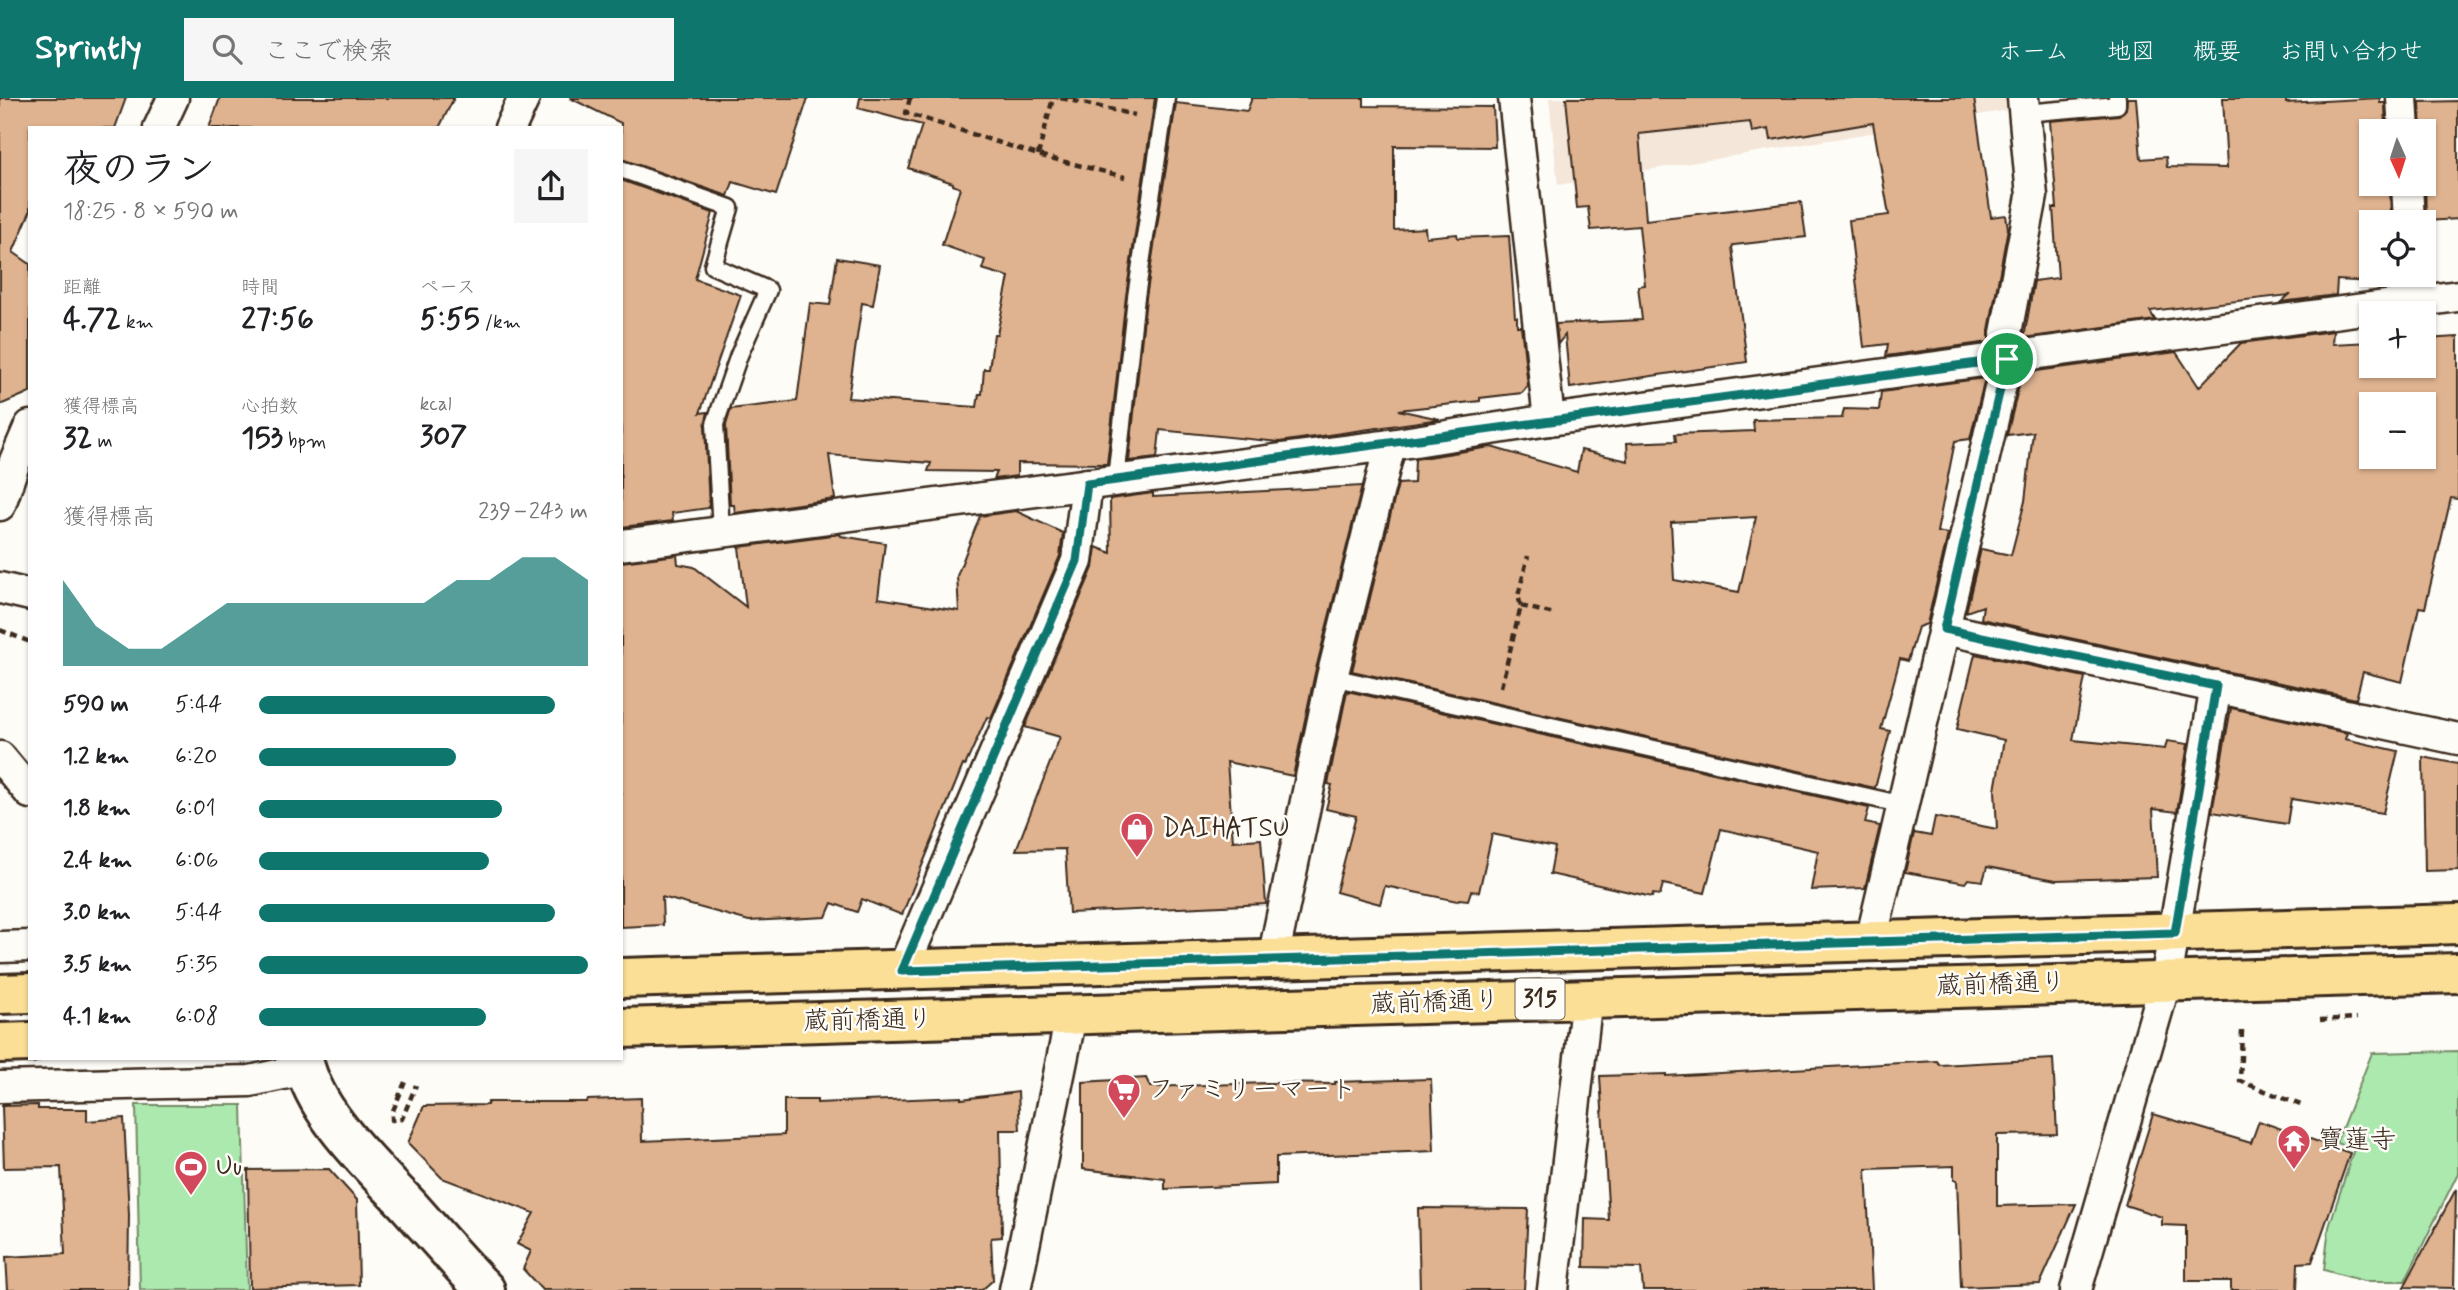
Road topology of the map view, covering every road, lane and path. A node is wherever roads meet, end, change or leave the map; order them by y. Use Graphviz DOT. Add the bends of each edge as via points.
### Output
graph roads {
  1 [pos="173,98"];
  2 [pos="524,98"];
  3 [pos="910,98"];
  4 [pos="1053,98"];
  5 [pos="1061,98"];
  6 [pos="1166,98"];
  7 [pos="1514,98"];
  8 [pos="2117,98"];
  9 [pos="2402,98"];
  10 [pos="2024,105"];
  11 [pos="2403,119"];
  12 [pos="1162,121"];
  13 [pos="160,126"];
  14 [pos="511,126"];
  15 [pos="1038,155"];
  16 [pos="623,170"];
  17 [pos="1154,184"];
  18 [pos="2413,288"];
  19 [pos="2458,296"];
  20 [pos="2007,359"];
  21 [pos="1549,420"];
  22 [pos="28,431"];
  23 [pos="1390,444"];
  24 [pos="1101,482"];
  25 [pos="0,505"];
  26 [pos="722,531"];
  27 [pos="623,545"];
  28 [pos="1528,556"];
  29 [pos="0,588"];
  30 [pos="28,595"];
  31 [pos="1521,606"];
  32 [pos="1554,614"];
  33 [pos="1944,629"];
  34 [pos="0,630"];
  35 [pos="28,641"];
  36 [pos="1332,677"];
  37 [pos="2216,686"];
  38 [pos="1494,715"];
  39 [pos="2458,738"];
  40 [pos="0,757"];
  41 [pos="28,791"];
  42 [pos="1904,805"];
  43 [pos="2458,925"];
  44 [pos="2175,933"];
  45 [pos="1871,940"];
  46 [pos="28,946"];
  47 [pos="0,947"];
  48 [pos="1273,959"];
  49 [pos="902,971"];
  50 [pos="2458,973"];
  51 [pos="623,978"];
  52 [pos="2166,980"];
  53 [pos="28,993"];
  54 [pos="0,994"];
  55 [pos="1587,997"];
  56 [pos="1071,1016"];
  57 [pos="2370,1018"];
  58 [pos="2320,1020"];
  59 [pos="623,1028"];
  60 [pos="2242,1031"];
  61 [pos="28,1042"];
  62 [pos="0,1043"];
  63 [pos="305,1064"];
  64 [pos="405,1082"];
  65 [pos="416,1085"];
  66 [pos="0,1087"];
  67 [pos="2303,1106"];
  68 [pos="483,1289"];
  69 [pos="1015,1290"];
  70 [pos="1553,1290"];
  71 [pos="2076,1290"];
  1 -- 13 [label="street"];
  2 -- 14 [label="street"];
  3 -- 15 [label="path" via="906,113"];
  4 -- 15 [label="path"];
  5 -- 12 [label="path"];
  6 -- 12 [label="lane"];
  7 -- 21 [label="street"];
  8 -- 10 [label="lane" via="2117,105"];
  9 -- 11 [label="street"];
  10 -- 20 [label="street" via="2032,196 2006,333"];
  12 -- 17 [label="lane"];
  15 -- 17 [label="path"];
  16 -- 26 [label="lane" via="730,208 713,266 768,290 738,355 715,424"];
  17 -- 24 [label="lane"];
  18 -- 19 [label="street"];
  18 -- 20 [label="street"];
  20 -- 21 [label="street"];
  20 -- 33 [label="street"];
  21 -- 23 [label="street"];
  22 -- 25 [label="street"];
  23 -- 24 [label="street"];
  23 -- 36 [label="street"];
  24 -- 26 [label="street"];
  24 -- 49 [label="street" via="1077,561"];
  26 -- 27 [label="street"];
  28 -- 31 [label="path" via="1518,596"];
  29 -- 30 [label="street"];
  31 -- 32 [label="path"];
  31 -- 38 [label="path"];
  33 -- 37 [label="street"];
  33 -- 42 [label="street"];
  34 -- 35 [label="path"];
  36 -- 38 [label="lane"];
  36 -- 48 [label="street"];
  37 -- 39 [label="street"];
  37 -- 44 [label="street"];
  38 -- 42 [label="lane"];
  40 -- 41 [label="street"];
  42 -- 45 [label="street"];
  43 -- 44 [label="main road, 蔵前橋通り / 315"];
  44 -- 45 [label="main road, 蔵前橋通り / 315"];
  44 -- 52 [label="street"];
  45 -- 48 [label="main road, 蔵前橋通り / 315"];
  46 -- 47 [label="street"];
  48 -- 49 [label="main road, 蔵前橋通り / 315"];
  49 -- 51 [label="main road, 蔵前橋通り / 315"];
  50 -- 52 [label="main road, 蔵前橋通り / 315"];
  52 -- 55 [label="main road, 蔵前橋通り / 315"];
  52 -- 71 [label="street"];
  53 -- 54 [label="main road"];
  55 -- 56 [label="main road, 蔵前橋通り / 315"];
  55 -- 70 [label="street"];
  56 -- 59 [label="main road, 蔵前橋通り / 315"];
  56 -- 69 [label="street"];
  57 -- 58 [label="path"];
  60 -- 67 [label="path" via="2241,1081"];
  61 -- 62 [label="main road"];
  63 -- 66 [label="street" via="250,1081"];
  63 -- 68 [label="street" via="327,1112"];
  64 -- 65 [label="path" via="392,1120 402,1119"];
}
